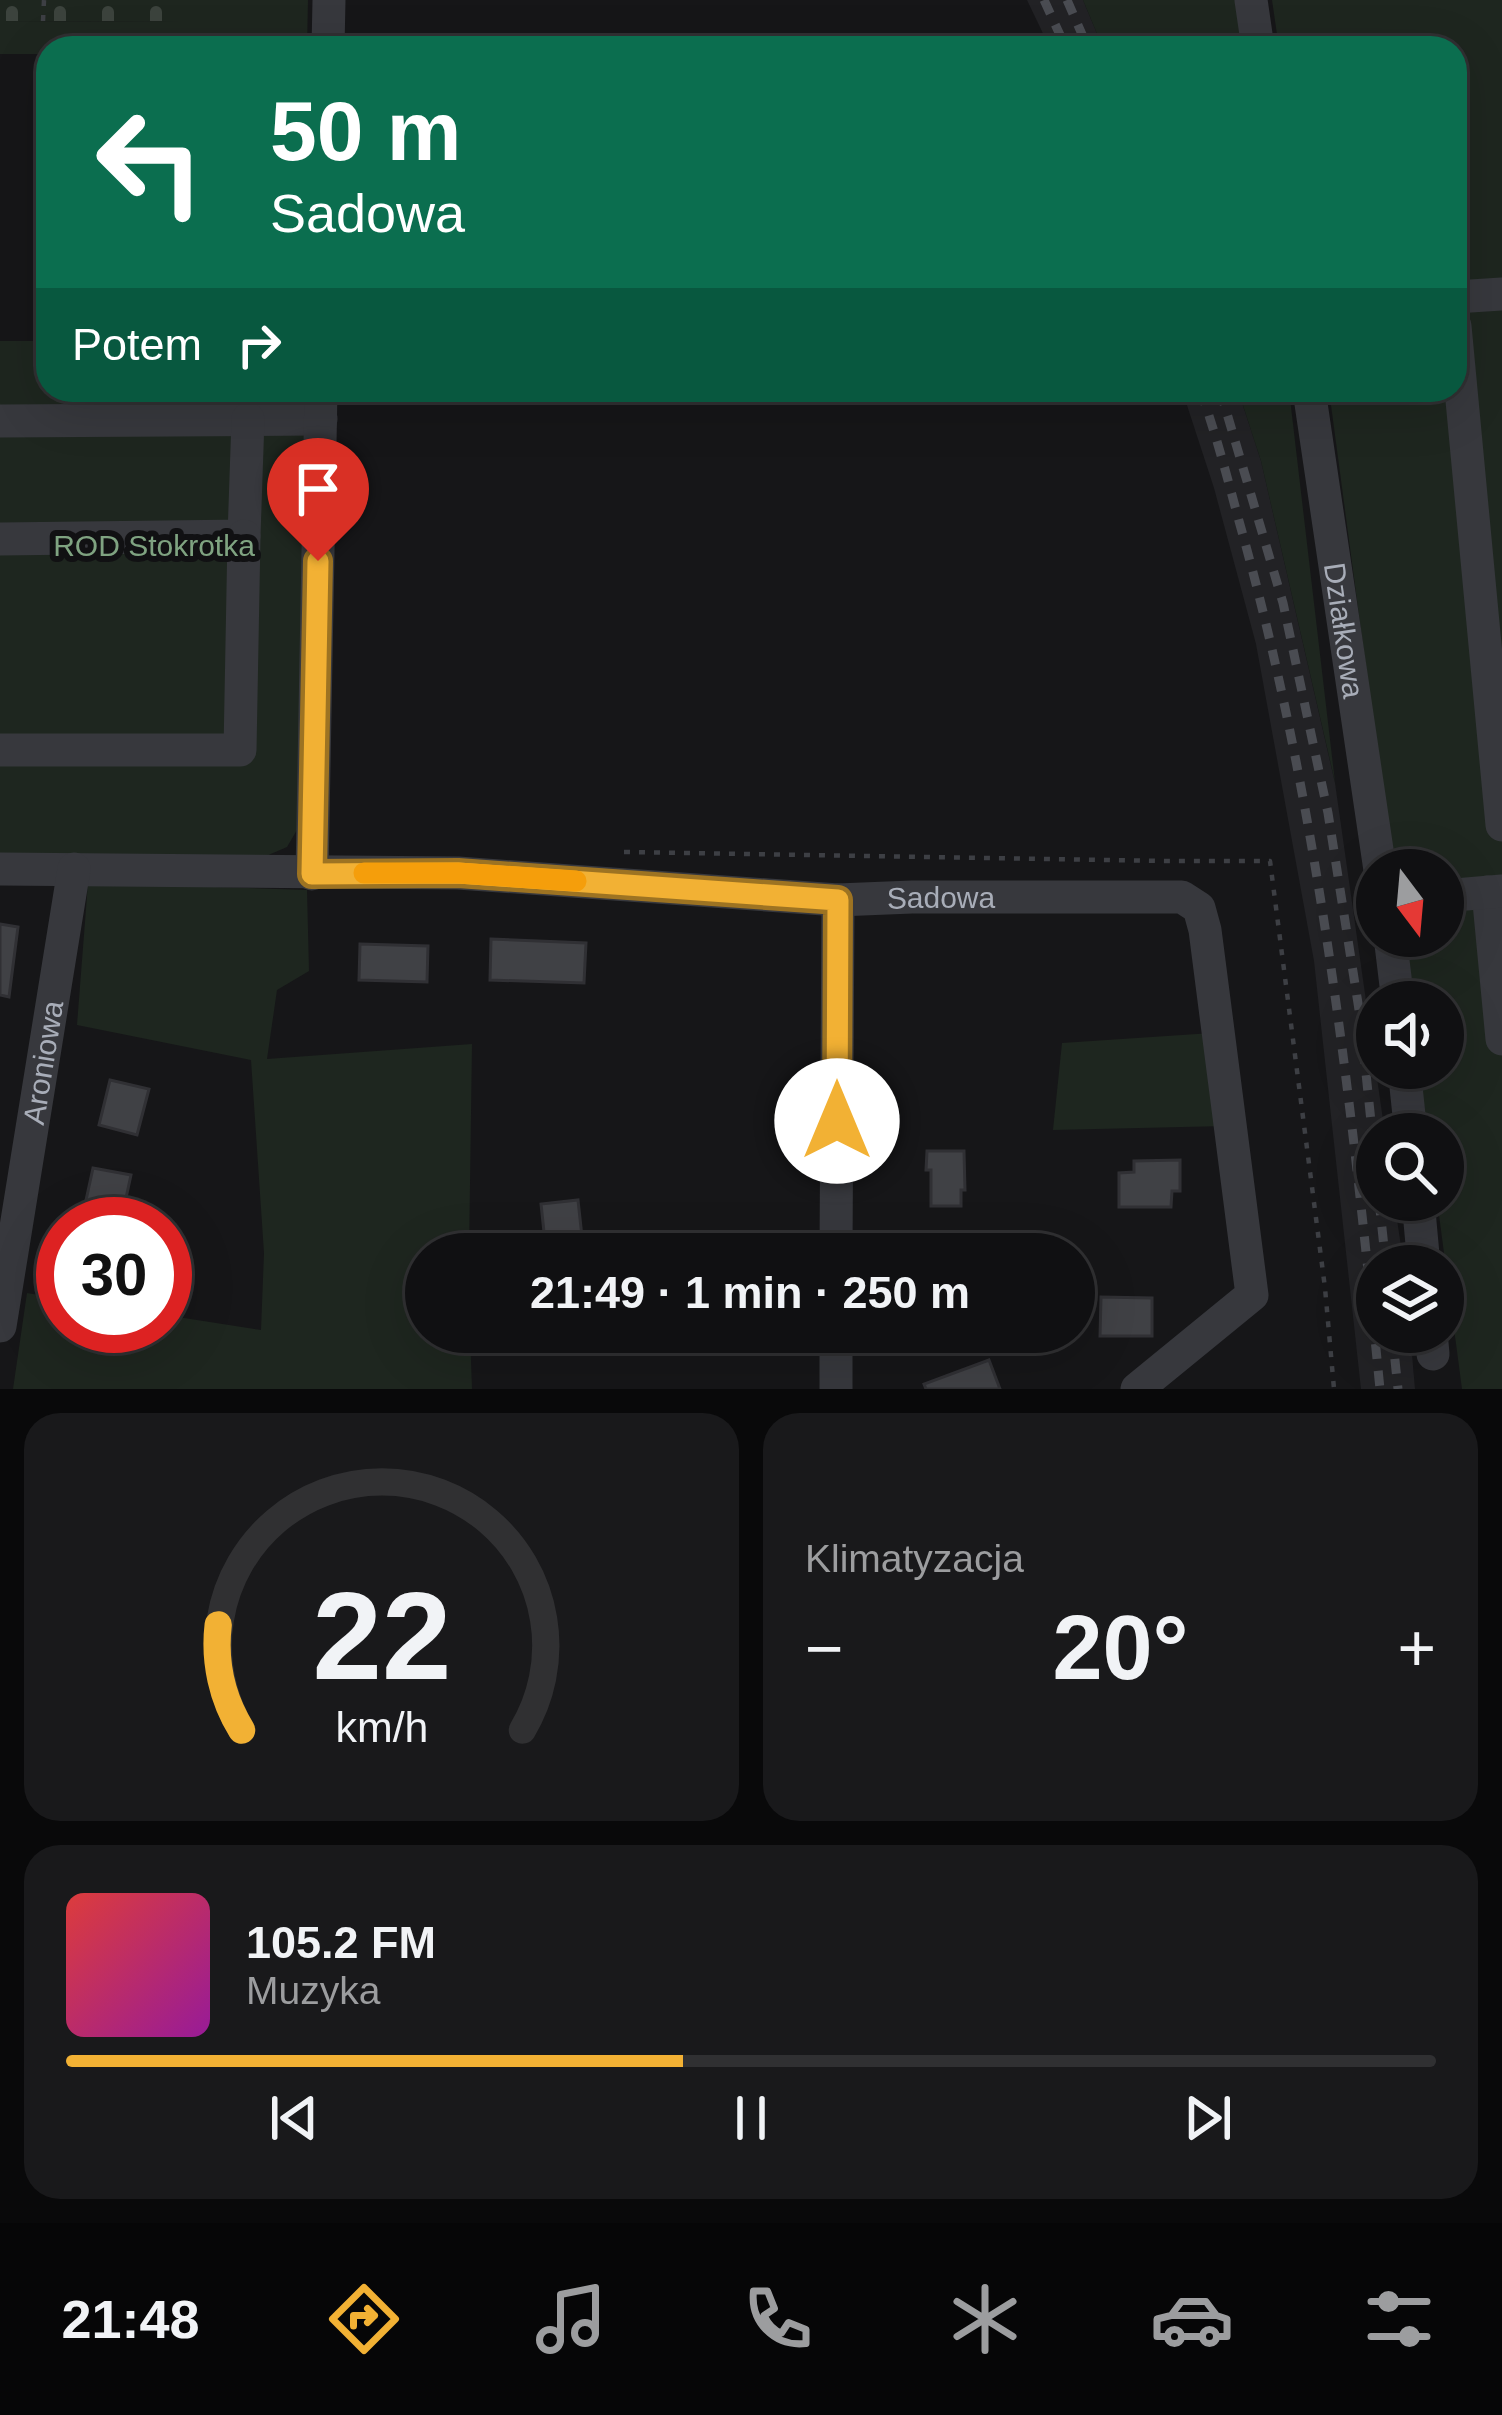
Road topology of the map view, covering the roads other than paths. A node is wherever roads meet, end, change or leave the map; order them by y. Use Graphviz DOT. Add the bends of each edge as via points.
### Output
graph roads {
  1 [pos="329,0"];
  2 [pos="1251,0"];
  3 [pos="328,36"];
  4 [pos="1256,36"];
  5 [pos="1502,294"];
  6 [pos="1467,297"];
  7 [pos="1311,402"];
  8 [pos="1462,402"];
  9 [pos="321,404"];
  10 [pos="248,419"];
  11 [pos="0,421"];
  12 [pos="244,536"];
  13 [pos="0,539"];
  14 [pos="0,750"];
  15 [pos="1502,825"];
  16 [pos="1377,849"];
  17 [pos="0,869"];
  18 [pos="74,869"];
  19 [pos="312,874"];
  20 [pos="1495,892"];
  21 [pos="1464,894"];
  22 [pos="838,900"];
  23 [pos="1502,1040"];
  24 [pos="836,1233"];
  25 [pos="0,1326"];
  26 [pos="836,1353"];
  27 [pos="836,1389"];
  28 [pos="1138,1389"];
  1 -- 3 [label="street"];
  2 -- 4 [label="street"];
  5 -- 6 [label="street"];
  7 -- 16 [label="street, Działkowa"];
  8 -- 15 [label="street"];
  9 -- 10 [label="street"];
  9 -- 19 [label="street"];
  10 -- 11 [label="street"];
  10 -- 12 [label="street"];
  12 -- 13 [label="street"];
  12 -- 14 [label="street" via="240,750"];
  17 -- 18 [label="street, Sadowa"];
  18 -- 19 [label="street, Sadowa"];
  18 -- 25 [label="street, Aroniowa"];
  19 -- 22 [label="street, Sadowa" via="458,873"];
  20 -- 21 [label="street"];
  20 -- 23 [label="street"];
  22 -- 24 [label="street"];
  22 -- 28 [label="street, Sadowa" via="1182,898 1199,908 1252,1295"];
  26 -- 27 [label="street"];
}
